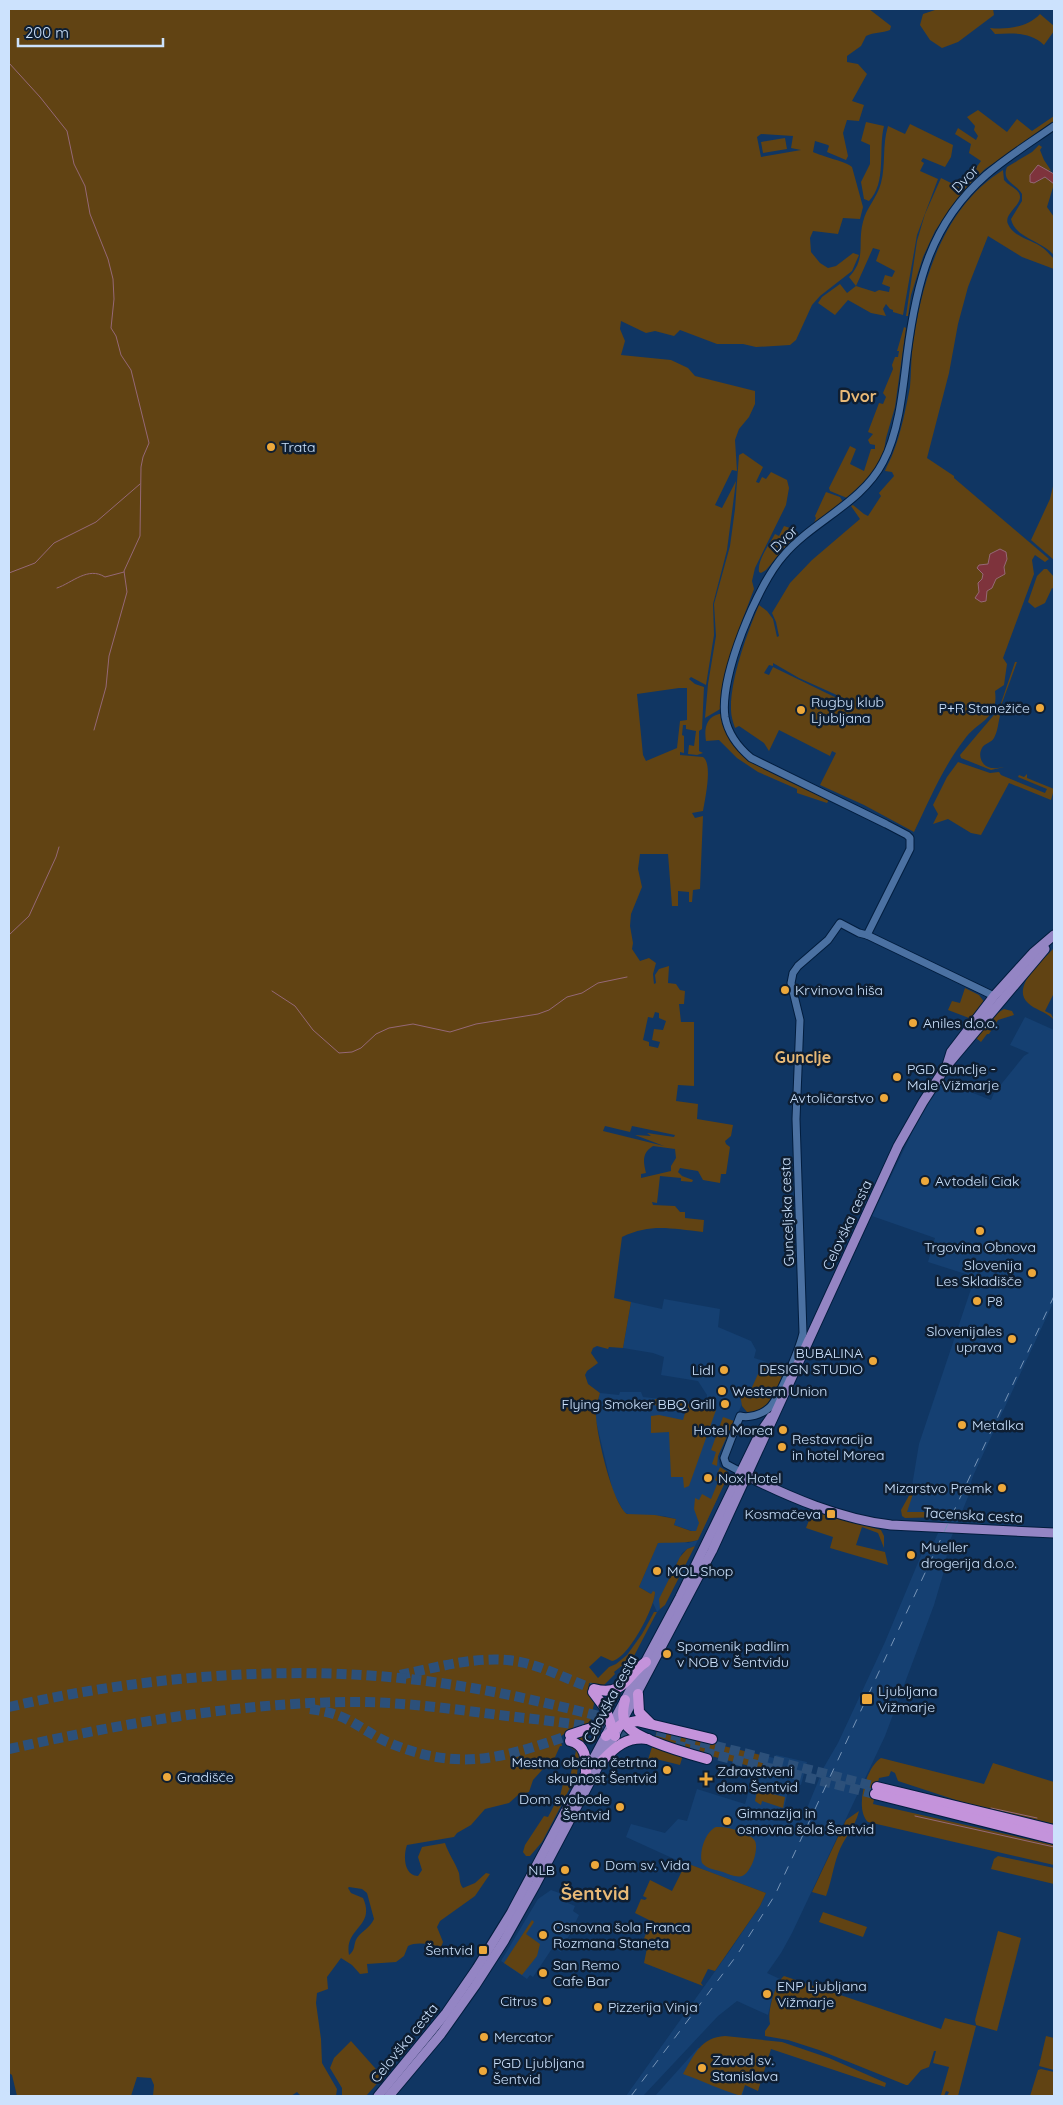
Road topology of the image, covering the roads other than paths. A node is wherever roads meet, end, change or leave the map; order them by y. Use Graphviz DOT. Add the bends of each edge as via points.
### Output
graph roads {
  1 [pos="1054,126"];
  2 [pos="868,934"];
  3 [pos="1054,936"];
  4 [pos="998,998"];
  5 [pos="744,1474"];
  6 [pos="1054,1533"];
  7 [pos="646,1662"];
  8 [pos="638,1694"];
  9 [pos="628,1703"];
  10 [pos="617,1725"];
  11 [pos="656,1726"];
  12 [pos="712,1739"];
  13 [pos="652,1740"];
  14 [pos="707,1759"];
  15 [pos="602,1761"];
  16 [pos="586,1775"];
  17 [pos="1054,1830"];
  18 [pos="1054,1839"];
  19 [pos="378,2096"];
  20 [pos="389,2096"];
  1 -- 2 [label="street, Dvor" via="986,175 962,200 940,232 927,260 916,299 901,400 885,458 868,484 802,537 774,567 750,612 731,671 725,716 731,734 745,753 764,766 910,838 910,849"];
  2 -- 4 [label="street"];
  2 -- 5 [label="street, Gunceljska cesta" via="840,923 828,940 793,973 791,983 800,1020 796,1119 803,1333 772,1404 762,1413 743,1416 724,1458 726,1464"];
  3 -- 4 [label="main road, Celovška cesta" via="1033,953"];
  4 -- 5 [label="main road, Celovška cesta" via="951,1052 898,1146 781,1402"];
  5 -- 6 [label="main road, Tacenska cesta" via="846,1516 891,1525"];
  5 -- 7 [label="main road, Celovška cesta"];
  5 -- 8 [label="main road, Celovška cesta" via="690,1596"];
  7 -- 9 [label="main road, Celovška cesta"];
  7 -- 10 [label="highway" via="624,1684 596,1694"];
  8 -- 9 [label="main road, Celovška cesta"];
  8 -- 11 [label="highway" via="639,1712"];
  9 -- 10 [label="highway"];
  10 -- 11 [label="highway" via="637,1721"];
  10 -- 13 [label="highway"];
  10 -- 15 [label="main road, Celovška cesta"];
  10 -- 16 [label="main road, Celovška cesta"];
  10 -- 16 [label="highway, bridge" via="585,1730 572,1739 584,1751"];
  11 -- 12 [label="highway"];
  13 -- 14 [label="highway"];
  13 -- 15 [label="highway" via="639,1738 625,1742"];
  15 -- 20 [label="main road, Celovška cesta" via="491,1961 441,2034"];
  16 -- 19 [label="main road, Celovška cesta" via="482,1961 432,2031"];
  17 -- 18 [label="highway" via="1012,1820 1002,1814 876,1791"];
}
